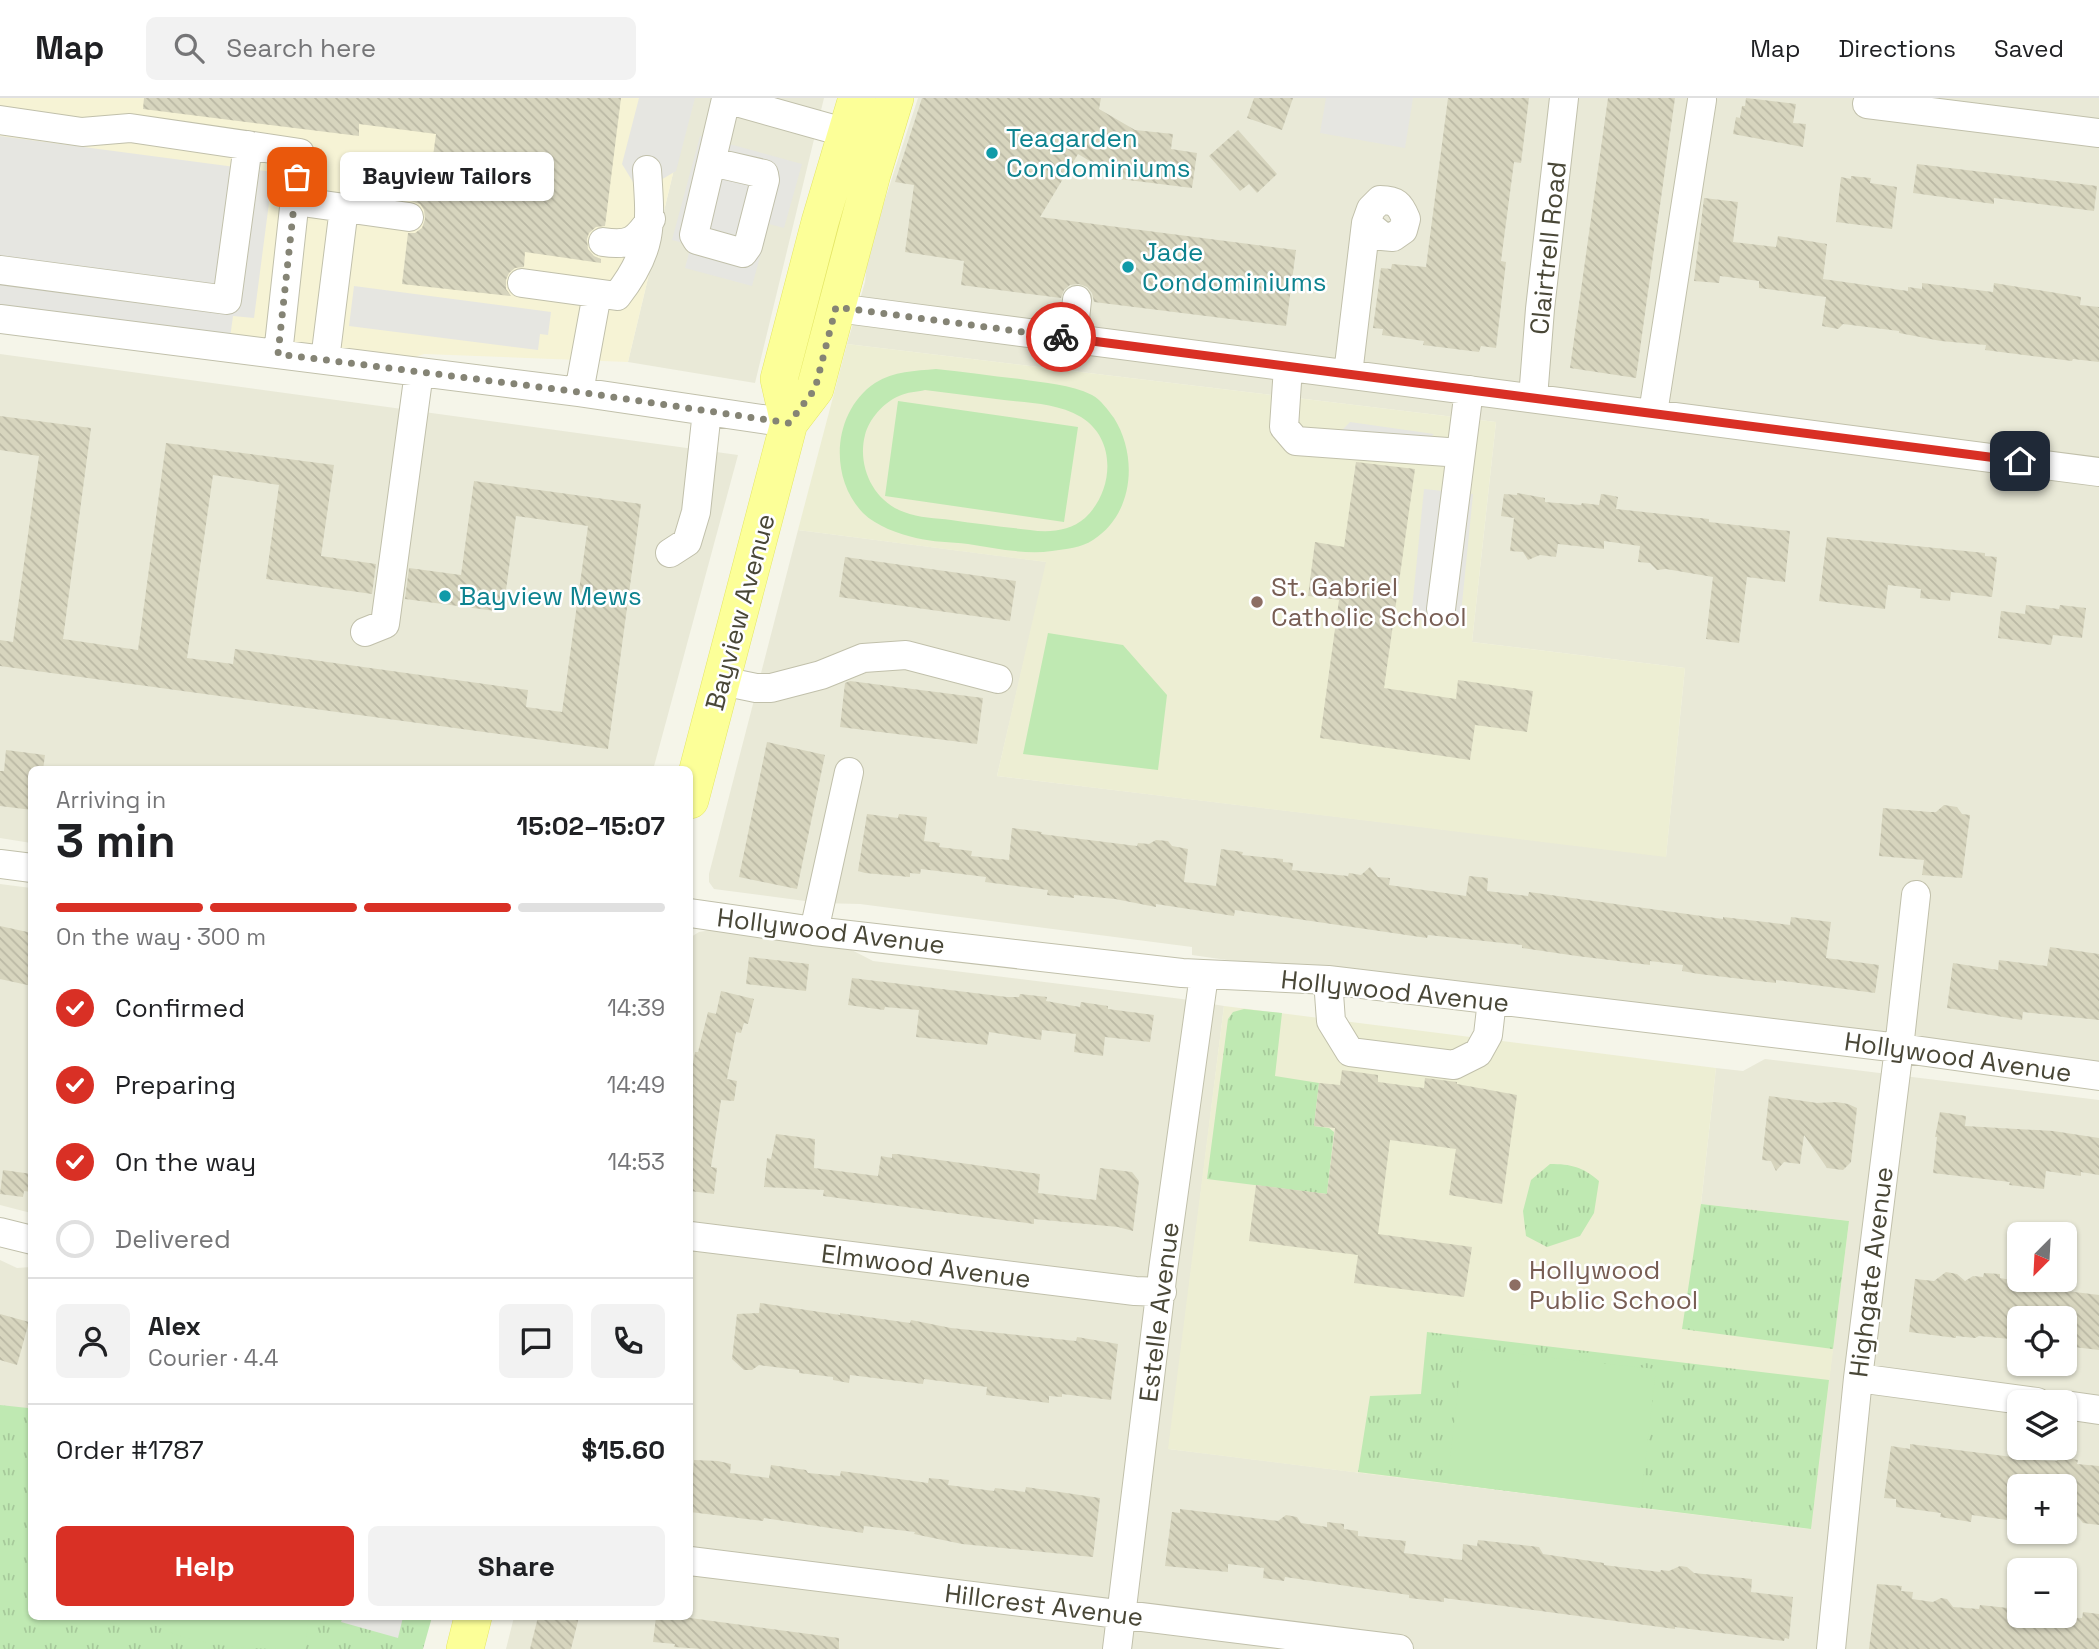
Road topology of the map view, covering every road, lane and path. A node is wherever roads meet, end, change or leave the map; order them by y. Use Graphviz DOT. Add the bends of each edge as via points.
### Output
graph roads {
  1 [pos="857,98"];
  2 [pos="895,98"];
  3 [pos="1564,98"];
  4 [pos="726,99"];
  5 [pos="1702,100"];
  6 [pos="1867,104"];
  7 [pos="0,120"];
  8 [pos="847,133"];
  9 [pos="2099,133"];
  10 [pos="248,145"];
  11 [pos="712,162"];
  12 [pos="647,170"];
  13 [pos="832,182"];
  14 [pos="295,201"];
  15 [pos="344,208"];
  16 [pos="409,217"];
  17 [pos="651,219"];
  18 [pos="1366,223"];
  19 [pos="603,242"];
  20 [pos="0,270"];
  21 [pos="522,283"];
  22 [pos="597,294"];
  23 [pos="1077,300"];
  24 [pos="836,307"];
  25 [pos="0,319"];
  26 [pos="1073,338"];
  27 [pos="278,354"];
  28 [pos="325,360"];
  29 [pos="1289,367"];
  30 [pos="419,372"];
  31 [pos="1348,374"];
  32 [pos="1469,390"];
  33 [pos="579,392"];
  34 [pos="1533,398"];
  35 [pos="707,411"];
  36 [pos="1653,413"];
  37 [pos="789,423"];
  38 [pos="1461,453"];
  39 [pos="2099,472"];
  40 [pos="670,553"];
  41 [pos="1441,609"];
  42 [pos="365,632"];
  43 [pos="998,679"];
  44 [pos="722,681"];
  45 [pos="849,772"];
  46 [pos="693,789"];
  47 [pos="0,864"];
  48 [pos="28,868"];
  49 [pos="1916,895"];
  50 [pos="693,913"];
  51 [pos="814,931"];
  52 [pos="1204,975"];
  53 [pos="1328,980"];
  54 [pos="1492,1000"];
  55 [pos="1899,1048"];
  56 [pos="2099,1076"];
  57 [pos="0,1232"];
  58 [pos="693,1236"];
  59 [pos="28,1239"];
  60 [pos="1162,1292"];
  61 [pos="1858,1378"];
  62 [pos="2007,1398"];
  63 [pos="2077,1407"];
  64 [pos="2099,1410"];
  65 [pos="693,1561"];
  66 [pos="1121,1614"];
  67 [pos="472,1620"];
  68 [pos="465,1649"];
  69 [pos="1117,1649"];
  70 [pos="1399,1649"];
  71 [pos="1831,1649"];
  1 -- 8 [label="main road, Bayview Avenue"];
  2 -- 24 [label="main road, Bayview Avenue"];
  3 -- 34 [label="street, Clairtrell Road"];
  4 -- 8 [label="street"];
  4 -- 11 [label="street"];
  5 -- 36 [label="street"];
  6 -- 9 [label="street"];
  7 -- 10 [label="street" via="82,132 130,128"];
  8 -- 13 [label="main road, Bayview Avenue"];
  10 -- 14 [label="street" via="300,153"];
  10 -- 20 [label="street" via="227,300"];
  12 -- 17 [label="street"];
  13 -- 24 [label="main road" via="837,243 825,292"];
  13 -- 37 [label="main road, Bayview Avenue" via="779,379"];
  14 -- 15 [label="street"];
  14 -- 27 [label="street"];
  15 -- 16 [label="street"];
  15 -- 28 [label="street"];
  17 -- 19 [label="street" via="639,236 627,243"];
  17 -- 22 [label="street" via="634,275 617,296"];
  18 -- 31 [label="street"];
  21 -- 22 [label="street"];
  22 -- 33 [label="street"];
  23 -- 26 [label="street"];
  24 -- 26 [label="street"];
  24 -- 37 [label="main road, Bayview Avenue" via="815,389"];
  25 -- 27 [label="street"];
  26 -- 29 [label="street"];
  27 -- 28 [label="street"];
  28 -- 30 [label="street"];
  29 -- 31 [label="street"];
  29 -- 38 [label="street" via="1284,427 1296,441"];
  30 -- 33 [label="street"];
  30 -- 42 [label="street" via="385,624"];
  31 -- 32 [label="street"];
  32 -- 34 [label="street"];
  32 -- 38 [label="street"];
  33 -- 35 [label="street"];
  34 -- 36 [label="street"];
  35 -- 37 [label="street"];
  35 -- 40 [label="street" via="696,512 687,542"];
  36 -- 39 [label="street"];
  37 -- 44 [label="main road, Bayview Avenue"];
  38 -- 41 [label="street"];
  43 -- 44 [label="street" via="906,655 863,658 771,688"];
  44 -- 46 [label="main road, Bayview Avenue"];
  45 -- 51 [label="street"];
  47 -- 48 [label="street"];
  49 -- 55 [label="street, Highgate Avenue"];
  50 -- 51 [label="street, Hollywood Avenue"];
  51 -- 52 [label="street, Hollywood Avenue"];
  52 -- 53 [label="street, Hollywood Avenue"];
  52 -- 60 [label="street, Estelle Avenue"];
  53 -- 54 [label="street, Hollywood Avenue"];
  53 -- 54 [label="street" via="1331,1021 1350,1052 1454,1065 1478,1053 1488,1035"];
  54 -- 55 [label="street, Hollywood Avenue"];
  55 -- 56 [label="street, Hollywood Avenue"];
  55 -- 61 [label="street, Highgate Avenue"];
  57 -- 59 [label="street"];
  58 -- 60 [label="street, Elmwood Avenue"];
  60 -- 66 [label="street, Estelle Avenue"];
  61 -- 62 [label="street"];
  61 -- 71 [label="street, Highgate Avenue"];
  63 -- 64 [label="street"];
  65 -- 66 [label="street, Hillcrest Avenue"];
  66 -- 69 [label="street, Estelle Avenue"];
  66 -- 70 [label="street, Hillcrest Avenue"];
  67 -- 68 [label="main road"];
}
